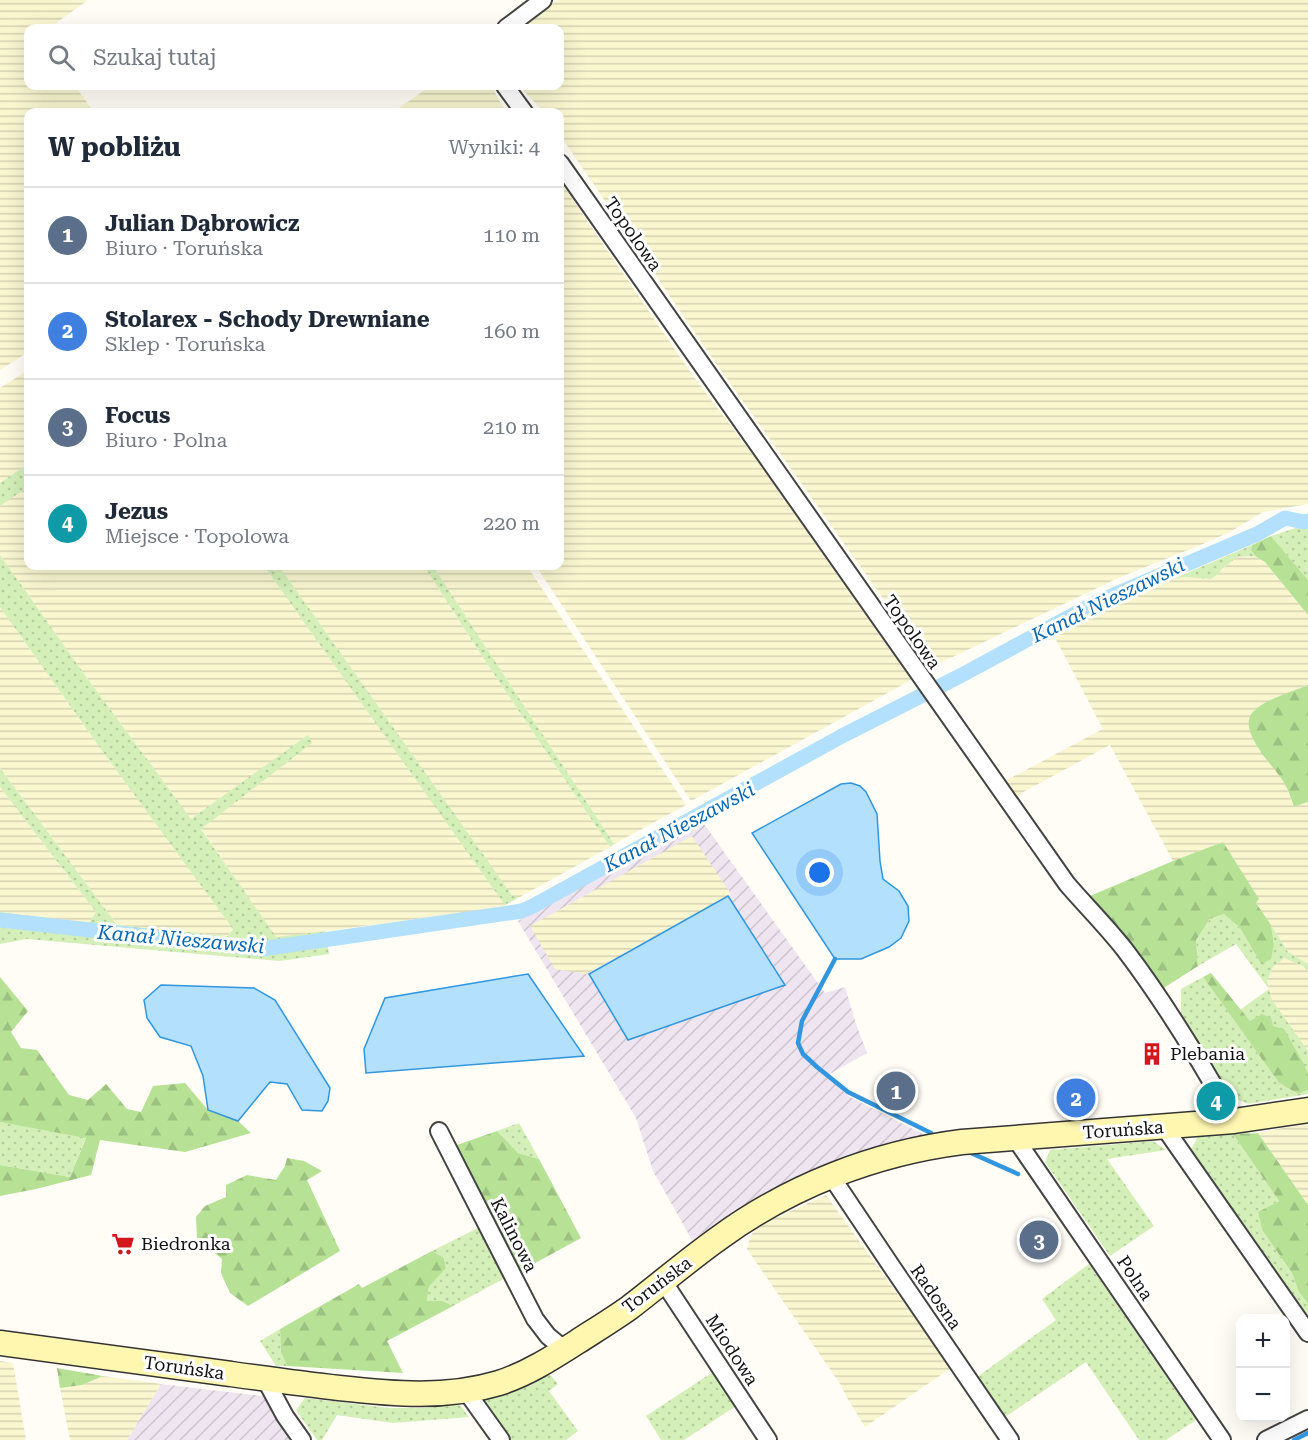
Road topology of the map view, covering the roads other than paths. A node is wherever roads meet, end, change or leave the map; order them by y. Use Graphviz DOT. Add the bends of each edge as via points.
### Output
graph roads {
  1 [pos="543,0"];
  2 [pos="511,24"];
  3 [pos="508,90"];
  4 [pos="521,108"];
  5 [pos="564,170"];
  6 [pos="1308,1110"];
  7 [pos="1234,1121"];
  8 [pos="1164,1126"];
  9 [pos="439,1131"];
  10 [pos="1015,1138"];
  11 [pos="831,1176"];
  12 [pos="663,1281"];
  13 [pos="1308,1333"];
  14 [pos="0,1343"];
  15 [pos="565,1350"];
  16 [pos="265,1379"];
  17 [pos="466,1391"];
  18 [pos="1308,1419"];
  19 [pos="302,1440"];
  20 [pos="501,1440"];
  21 [pos="768,1440"];
  22 [pos="1010,1440"];
  23 [pos="1222,1440"];
  24 [pos="1266,1440"];
  1 -- 2 [label="street"];
  3 -- 4 [label="street"];
  5 -- 7 [label="street, Topolowa" via="1066,884 1124,948 1158,996"];
  6 -- 7 [label="main road, Toruńska"];
  7 -- 8 [label="main road, Toruńska"];
  8 -- 10 [label="main road, Toruńska"];
  8 -- 13 [label="street"];
  9 -- 15 [label="street, Kalinowa" via="535,1319"];
  10 -- 11 [label="main road, Toruńska" via="927,1147"];
  10 -- 23 [label="street, Polna"];
  11 -- 12 [label="main road, Toruńska" via="740,1223"];
  11 -- 22 [label="street, Radosna"];
  12 -- 15 [label="main road, Toruńska"];
  12 -- 21 [label="street, Miodowa"];
  14 -- 16 [label="main road, Toruńska"];
  15 -- 17 [label="main road, Toruńska" via="501,1382"];
  16 -- 17 [label="main road, Toruńska" via="379,1392"];
  16 -- 19 [label="street"];
  17 -- 20 [label="street"];
  18 -- 24 [label="street"];
}
